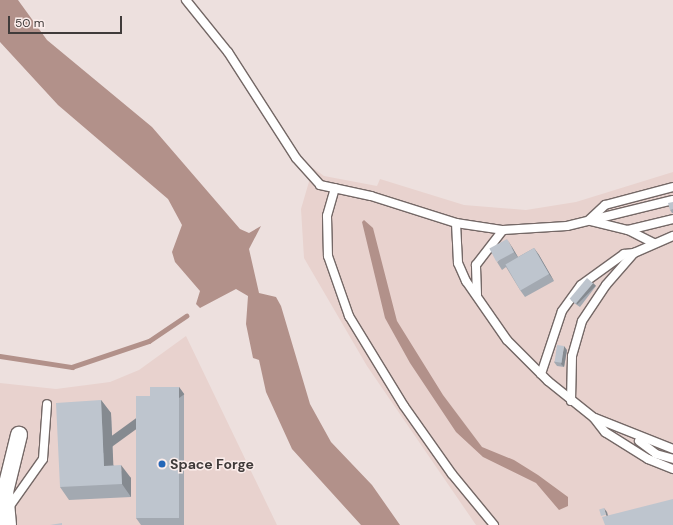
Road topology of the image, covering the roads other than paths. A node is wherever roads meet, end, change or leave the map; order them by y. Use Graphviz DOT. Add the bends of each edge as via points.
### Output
graph roads {
  1 [pos="186,0"];
  2 [pos="673,187"];
  3 [pos="335,188"];
  4 [pos="673,200"];
  5 [pos="673,219"];
  6 [pos="588,221"];
  7 [pos="456,223"];
  8 [pos="503,230"];
  9 [pos="628,230"];
  10 [pos="673,236"];
  11 [pos="654,243"];
  12 [pos="634,253"];
  13 [pos="477,298"];
  14 [pos="541,374"];
  15 [pos="571,401"];
  16 [pos="47,404"];
  17 [pos="594,418"];
  18 [pos="626,433"];
  19 [pos="19,435"];
  20 [pos="673,449"];
  21 [pos="673,459"];
  22 [pos="673,469"];
  23 [pos="6,520"];
  24 [pos="494,525"];
  1 -- 3 [label="lane" via="228,52 296,158 320,185"];
  2 -- 6 [label="lane" via="605,205"];
  3 -- 7 [label="lane" via="371,196"];
  3 -- 24 [label="lane" via="327,216 328,256 349,316 404,406 452,474"];
  4 -- 6 [label="lane"];
  5 -- 9 [label="lane"];
  6 -- 8 [label="lane" via="546,229"];
  6 -- 9 [label="lane"];
  7 -- 8 [label="lane"];
  7 -- 13 [label="lane" via="458,263"];
  8 -- 13 [label="lane" via="476,265"];
  9 -- 11 [label="lane"];
  10 -- 11 [label="lane"];
  11 -- 12 [label="lane"];
  12 -- 14 [label="lane" via="624,254 599,269 569,299 554,328"];
  12 -- 15 [label="lane" via="606,285 582,321 572,356"];
  13 -- 14 [label="lane" via="507,340"];
  14 -- 15 [label="lane"];
  15 -- 17 [label="lane"];
  16 -- 23 [label="lane" via="43,459"];
  17 -- 18 [label="lane"];
  17 -- 22 [label="lane" via="605,432 630,448"];
  18 -- 20 [label="lane"];
  18 -- 21 [label="lane" via="656,454"];
  19 -- 23 [label="street" via="5,492"];
}
